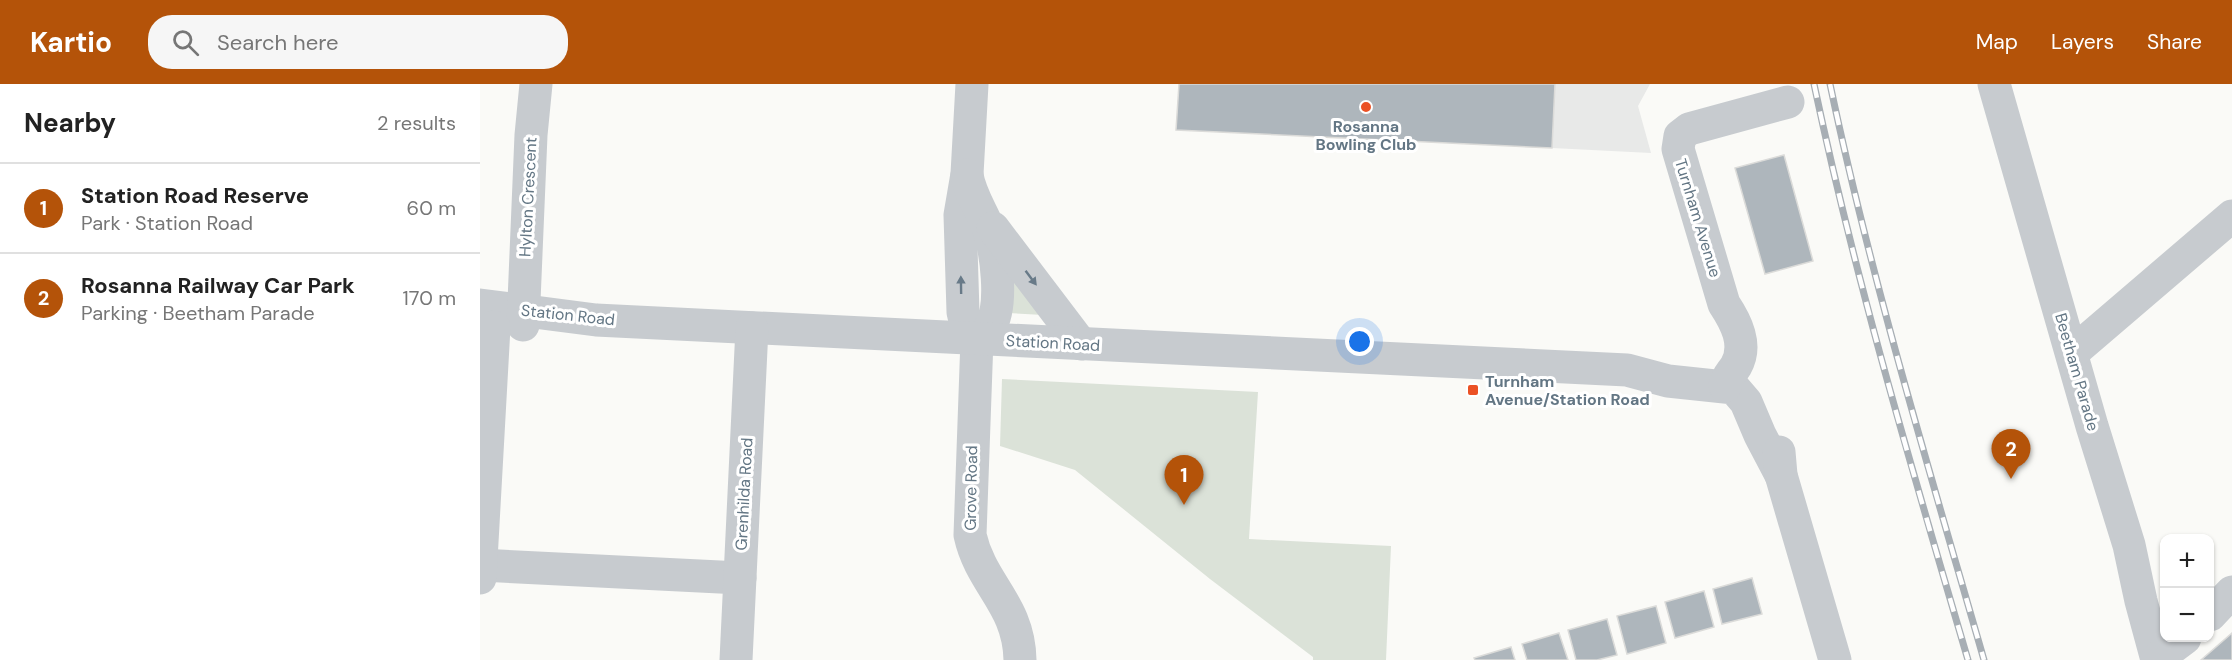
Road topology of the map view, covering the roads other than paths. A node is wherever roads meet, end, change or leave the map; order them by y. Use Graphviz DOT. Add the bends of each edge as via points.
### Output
graph roads {
  1 [pos="536,84"];
  2 [pos="972,84"];
  3 [pos="1994,84"];
  4 [pos="1788,102"];
  5 [pos="967,174"];
  6 [pos="983,215"];
  7 [pos="2232,216"];
  8 [pos="500,319"];
  9 [pos="752,328"];
  10 [pos="977,339"];
  11 [pos="1081,344"];
  12 [pos="2072,353"];
  13 [pos="1735,380"];
  14 [pos="480,565"];
  15 [pos="480,578"];
  16 [pos="740,578"];
  17 [pos="2232,579"];
  18 [pos="2214,591"];
  19 [pos="2232,592"];
  20 [pos="2214,611"];
  21 [pos="2157,644"];
  22 [pos="736,660"];
  23 [pos="1020,660"];
  24 [pos="1835,660"];
  1 -- 8 [label="street, Hylton Crescent"];
  2 -- 5 [label="street, Grove Road"];
  3 -- 12 [label="street, Beetham Parade"];
  4 -- 13 [label="street, Turnham Avenue" via="1689,129 1680,136 1678,149 1724,304"];
  5 -- 6 [label="street, Grove Road"];
  10 -- 5 [label="street, Grove Road, one-way" via="966,325 962,305 960,214"];
  6 -- 10 [label="street, Grove Road" via="995,255 996,301 990,327"];
  6 -- 11 [label="street, one-way"];
  7 -- 12 [label="street"];
  8 -- 9 [label="street, Station Road"];
  8 -- 14 [label="street, Hylton Crescent"];
  9 -- 10 [label="street, Station Road"];
  9 -- 16 [label="street, Grenhilda Road"];
  10 -- 11 [label="street, Station Road"];
  10 -- 23 [label="street, Grove Road" via="970,535 977,562 1016,626"];
  11 -- 13 [label="street, Station Road" via="1627,370 1668,381"];
  12 -- 21 [label="street, Beetham Parade"];
  13 -- 24 [label="street, Turnham Avenue" via="1781,474"];
  14 -- 15 [label="street, Hylton Crescent"];
  14 -- 16 [label="street"];
  16 -- 22 [label="street, Grenhilda Road"];
  17 -- 18 [label="street"];
  19 -- 20 [label="street"];
}
